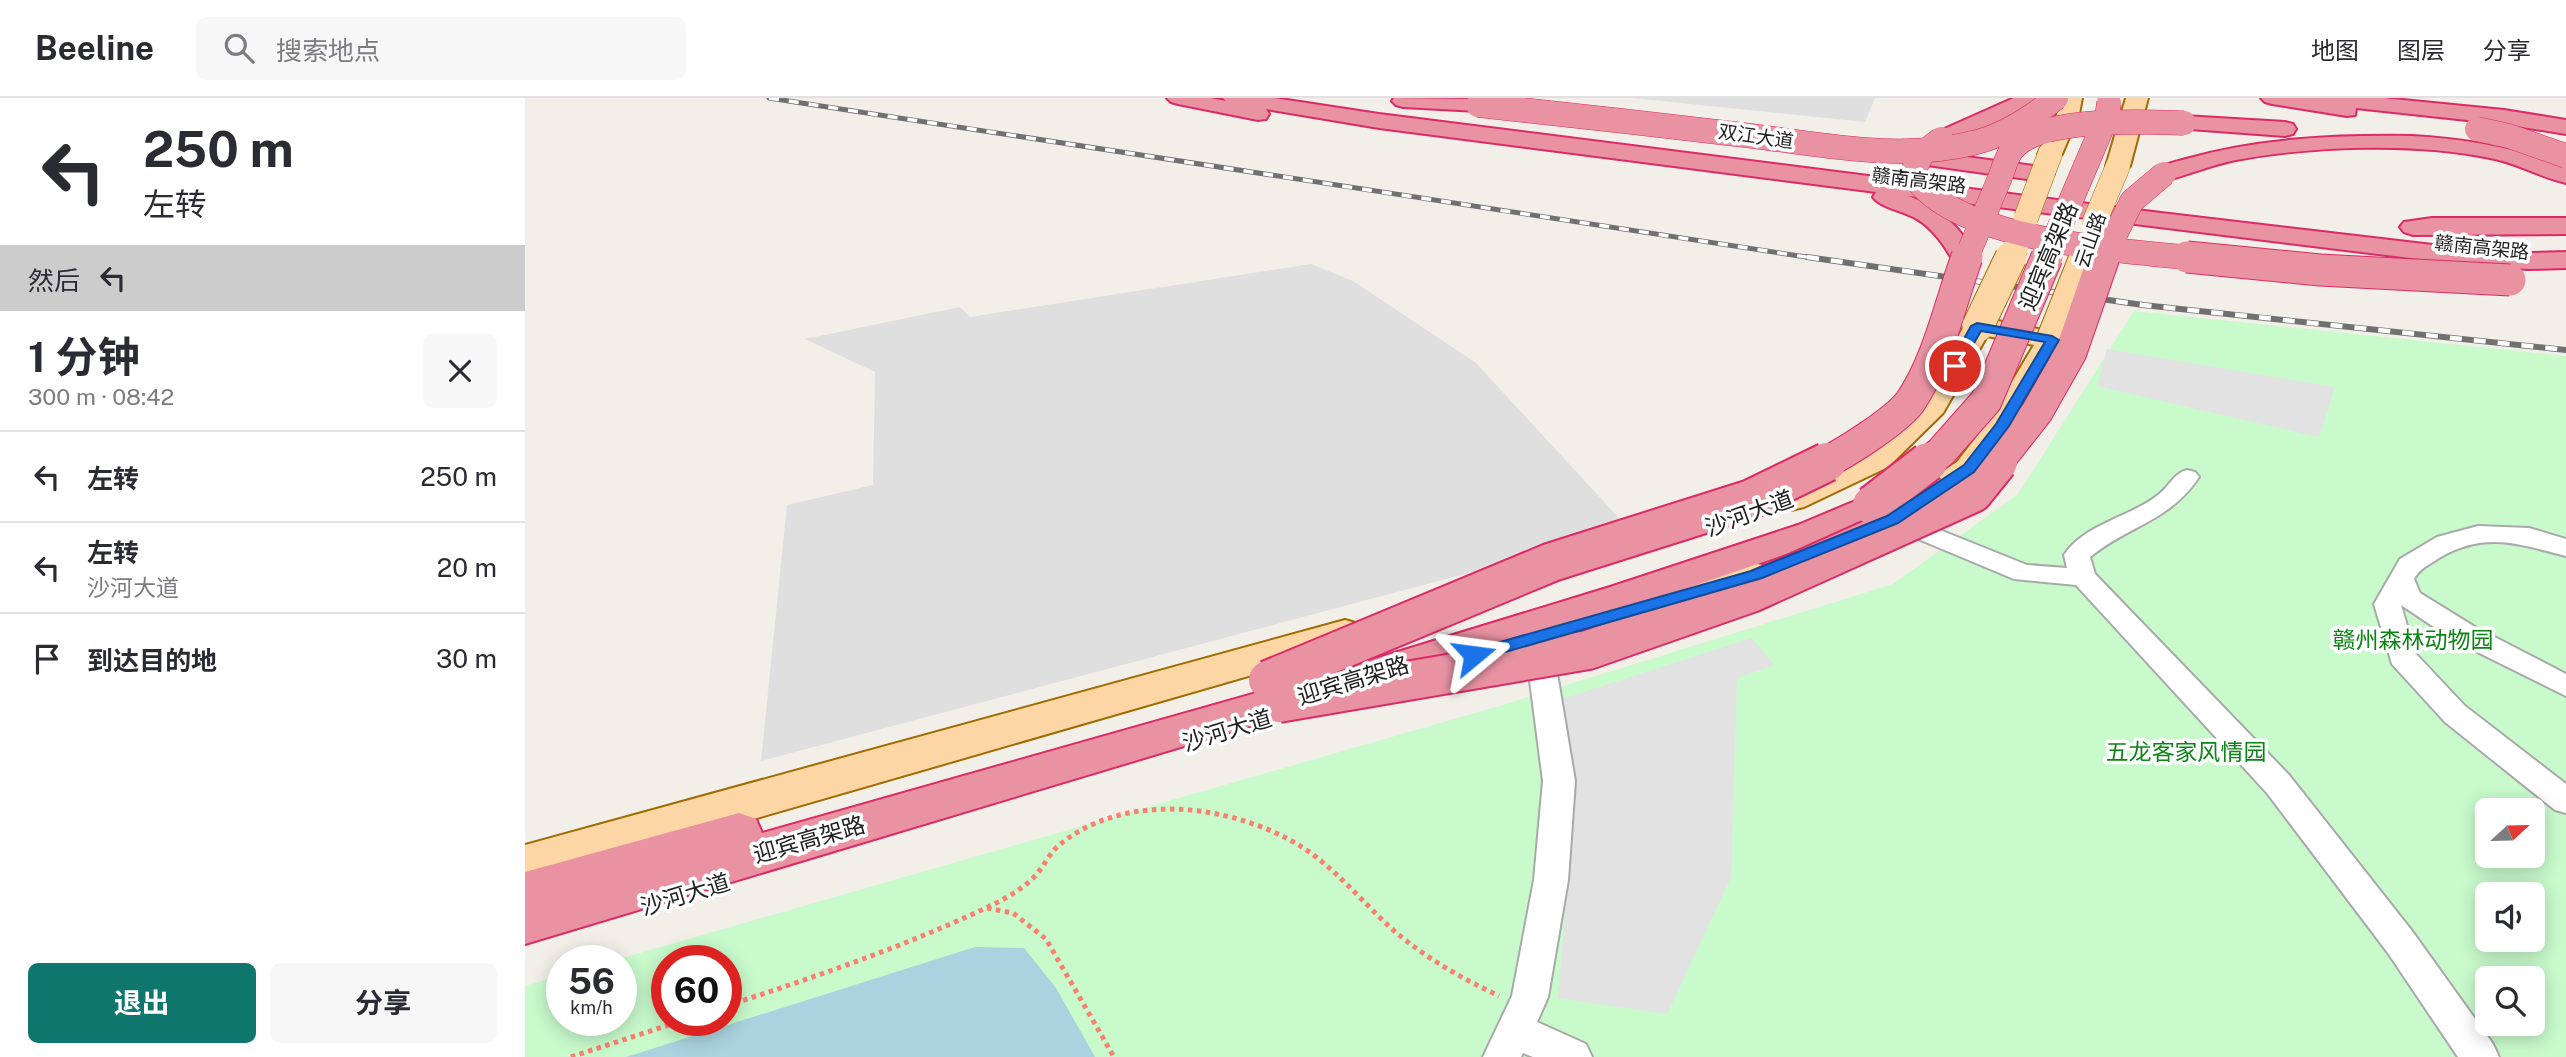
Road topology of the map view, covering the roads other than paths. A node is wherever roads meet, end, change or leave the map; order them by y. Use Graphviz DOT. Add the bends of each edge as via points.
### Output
graph roads {
  1 [pos="1178,98"];
  2 [pos="1234,98"];
  3 [pos="1273,98"];
  4 [pos="2032,98"];
  5 [pos="2056,98"];
  6 [pos="2071,98"];
  7 [pos="2094,98"];
  8 [pos="2110,98"];
  9 [pos="2137,98"];
  10 [pos="2272,98"];
  11 [pos="2321,98"];
  12 [pos="1474,101"];
  13 [pos="1387,107"];
  14 [pos="2566,127"];
  15 [pos="2060,130"];
  16 [pos="2126,139"];
  17 [pos="2566,146"];
  18 [pos="2566,156"];
  19 [pos="2046,164"];
  20 [pos="2566,176"];
  21 [pos="2359,221"];
  22 [pos="2386,224"];
  23 [pos="2566,226"];
  24 [pos="2413,227"];
  25 [pos="2566,245"];
  26 [pos="2566,258"];
  27 [pos="1966,259"];
  28 [pos="2093,262"];
  29 [pos="2566,276"];
  30 [pos="2566,283"];
  31 [pos="1977,326"];
  32 [pos="2052,340"];
  33 [pos="2187,477"];
  34 [pos="1893,519"];
  35 [pos="2566,548"];
  36 [pos="2083,577"];
  37 [pos="2401,579"];
  38 [pos="1543,673"];
  39 [pos="2566,686"];
  40 [pos="1273,691"];
  41 [pos="2566,801"];
  42 [pos="525,865"];
  43 [pos="525,893"];
  44 [pos="525,922"];
  45 [pos="525,943"];
  46 [pos="1514,1031"];
  47 [pos="1573,1057"];
  48 [pos="2480,1057"];
  1 -- 13 [label="highway" via="1340,125"];
  2 -- 13 [label="highway"];
  3 -- 26 [label="highway, 赣南高架路" via="2229,220"];
  4 -- 30 [label="highway, bridge" via="1928,147 1912,173 1918,185 1968,218 2068,242 2261,266"];
  5 -- 12 [label="highway, bridge" via="2017,127 1994,137 1902,151"];
  6 -- 15 [label="main road"];
  7 -- 40 [label="highway, 迎宾高架路, bridge" via="2003,321 1959,396 1922,444 1854,489 1790,519"];
  8 -- 40 [label="highway, 迎宾高架路, bridge" via="2108,116 1986,401 1941,452 1873,505 1811,533 1624,596"];
  9 -- 16 [label="main road, 云山路"];
  10 -- 18 [label="highway, bridge" via="2467,127"];
  11 -- 14 [label="highway"];
  12 -- 13 [label="highway"];
  12 -- 19 [label="highway, 双江大道"];
  13 -- 21 [label="highway, 赣南高架路"];
  13 -- 26 [label="highway" via="2175,223 2467,257"];
  13 -- 27 [label="highway" via="1448,138 1870,193 1932,217 1950,231"];
  15 -- 16 [label="main road"];
  15 -- 19 [label="main road"];
  16 -- 28 [label="main road, 云山路, bridge" via="2094,223"];
  17 -- 27 [label="highway, bridge" via="2479,136 2184,124 2113,122 2049,130 2012,149"];
  19 -- 31 [label="main road, 沙河大道, bridge" via="2016,248"];
  20 -- 28 [label="highway, bridge" via="2520,157 2456,144 2323,144 2220,156 2164,174 2132,201"];
  22 -- 24 [label="highway, 赣南高架路"];
  23 -- 24 [label="highway" via="2536,229 2451,223"];
  24 -- 25 [label="highway, 赣南高架路"];
  27 -- 40 [label="highway, bridge" via="1932,358 1909,403 1851,450 1751,499 1552,562"];
  28 -- 29 [label="highway, bridge" via="2132,242 2161,234 2195,233"];
  28 -- 32 [label="main road, 云山路, bridge"];
  28 -- 40 [label="highway, bridge" via="2071,352 2037,412 1973,493 1751,593 1588,650"];
  31 -- 32 [label="main road"];
  31 -- 42 [label="main road, 沙河大道" via="1932,406 1876,460 1751,514 1443,606"];
  32 -- 34 [label="main road, 沙河大道" via="2002,426 1969,468"];
  33 -- 36 [label="street" via="2180,491 2091,541 2077,555"];
  34 -- 36 [label="street" via="2023,573"];
  34 -- 45 [label="main road, 沙河大道" via="1756,574"];
  35 -- 37 [label="street" via="2529,536 2478,534 2446,543 2409,565"];
  36 -- 48 [label="street" via="2278,785 2400,943"];
  37 -- 39 [label="street" via="2409,598 2465,634"];
  37 -- 41 [label="street" via="2386,604 2402,657 2455,714"];
  38 -- 46 [label="street" via="1559,781 1551,880 1530,997"];
  40 -- 43 [label="highway, 迎宾高架路"];
  40 -- 44 [label="highway, 迎宾高架路"];
  46 -- 47 [label="street"];
}
